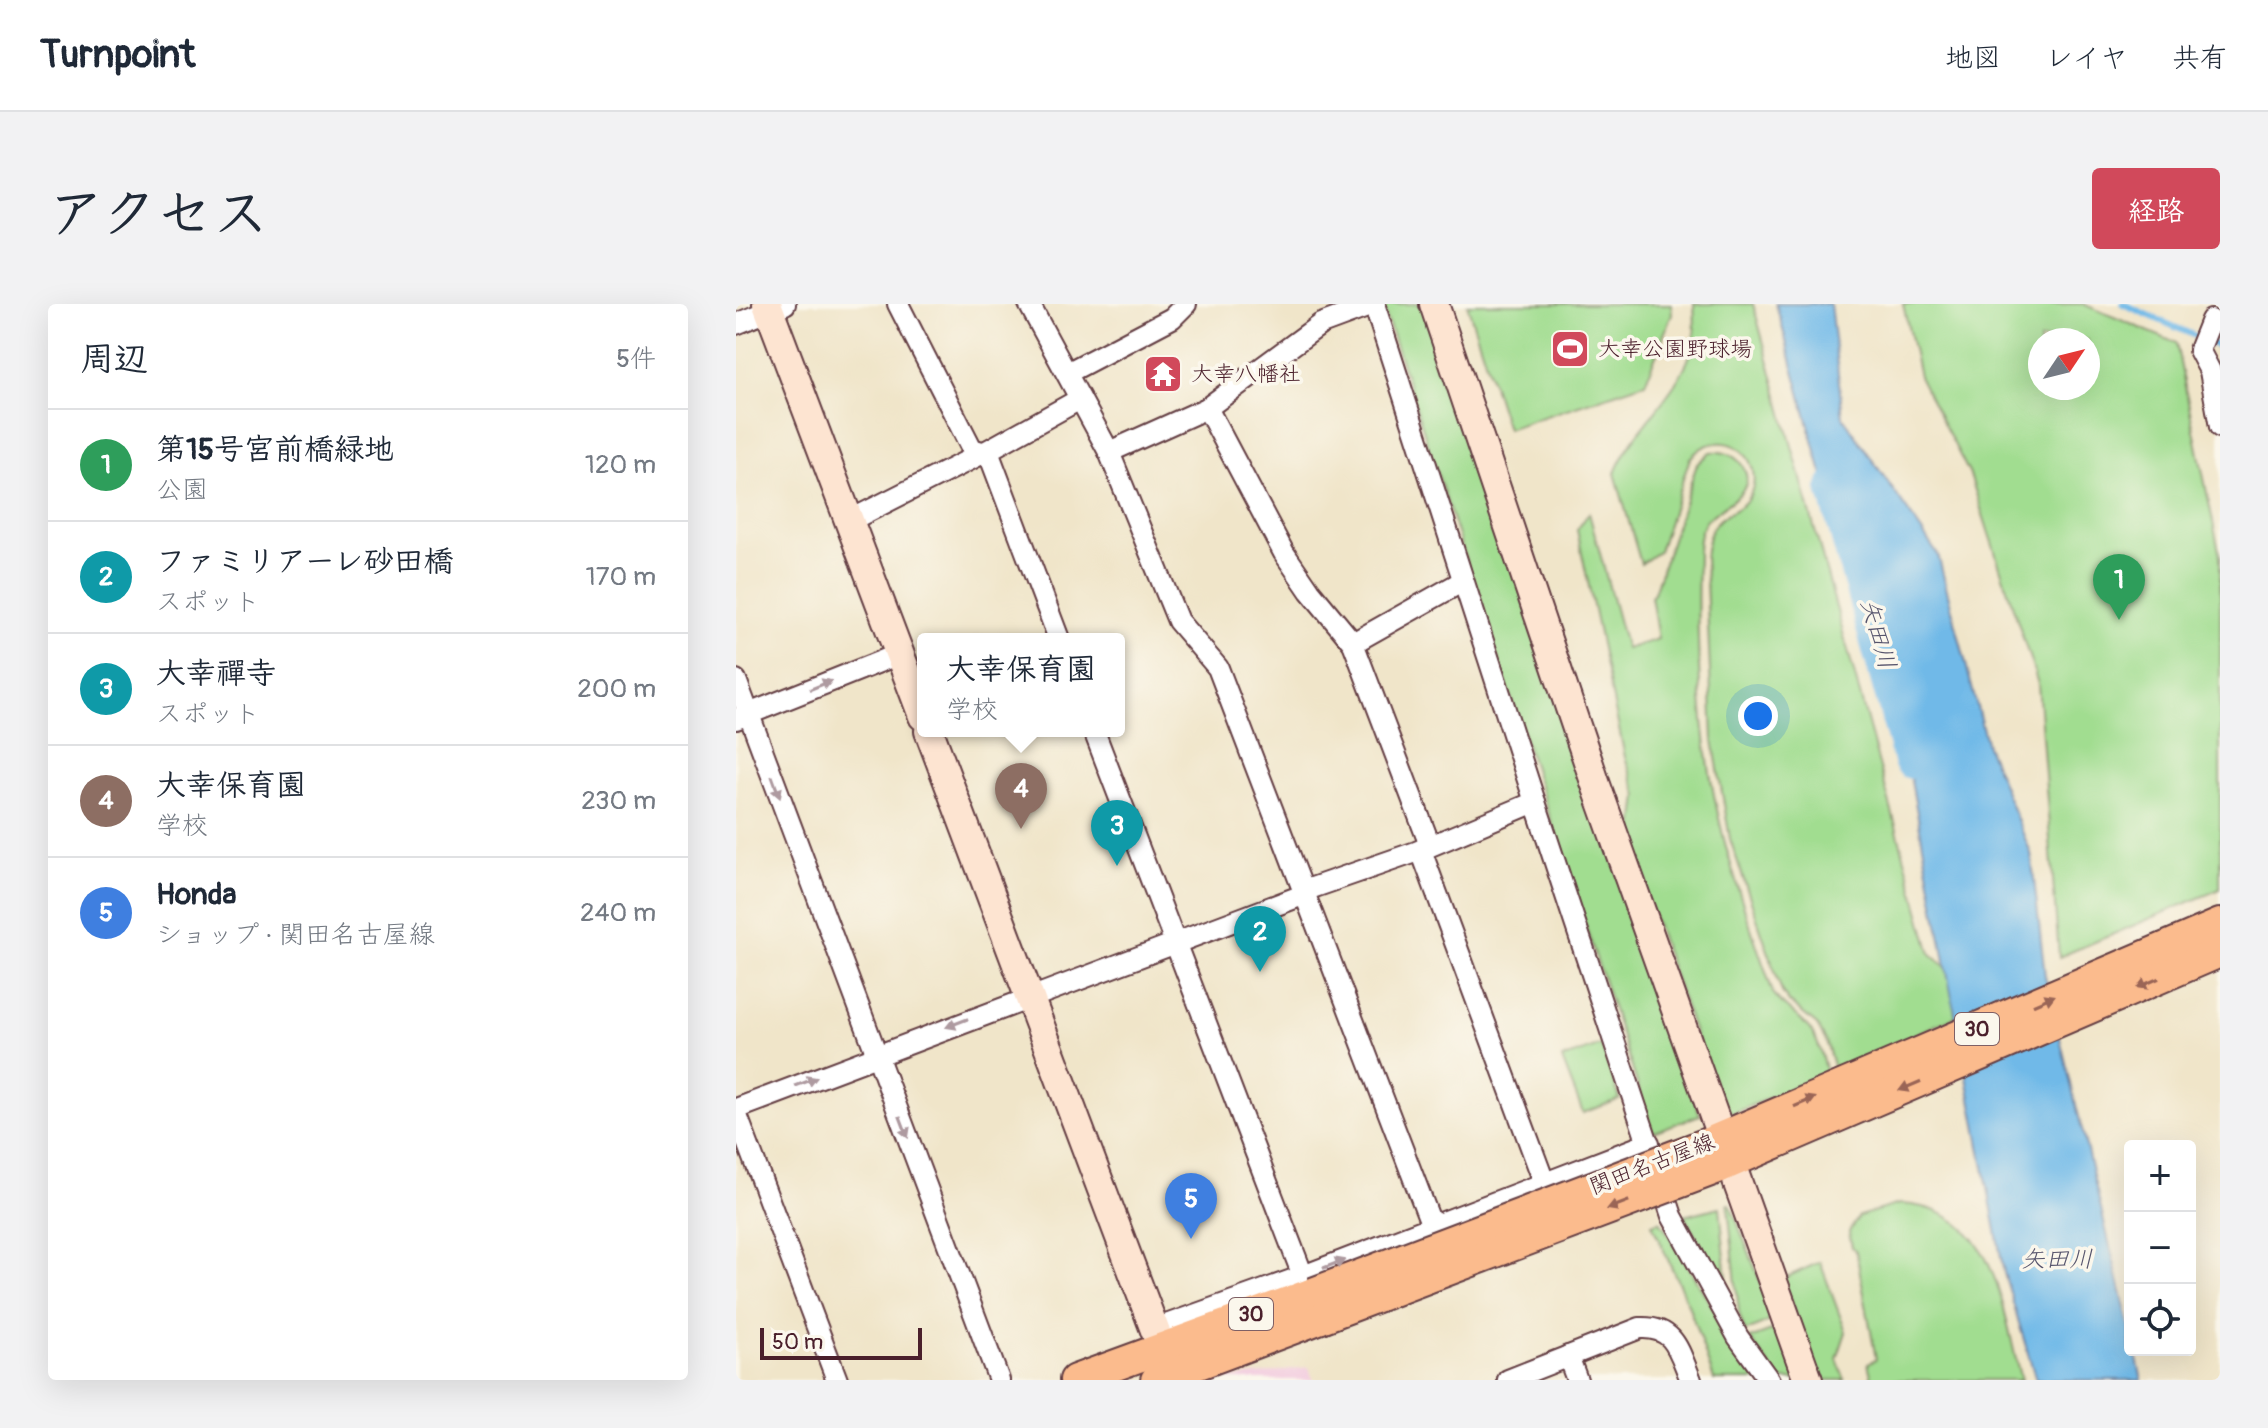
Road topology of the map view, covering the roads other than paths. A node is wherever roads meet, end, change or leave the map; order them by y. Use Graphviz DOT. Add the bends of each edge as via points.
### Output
graph roads {
  1 [pos="898,304"];
  2 [pos="1029,304"];
  3 [pos="1186,304"];
  4 [pos="1374,304"];
  5 [pos="1434,304"];
  6 [pos="774,306"];
  7 [pos="2213,318"];
  8 [pos="736,324"];
  9 [pos="2215,369"];
  10 [pos="1067,373"];
  11 [pos="1080,399"];
  12 [pos="1207,408"];
  13 [pos="2220,427"];
  14 [pos="1109,452"];
  15 [pos="983,453"];
  16 [pos="849,521"];
  17 [pos="1463,581"];
  18 [pos="1057,633"];
  19 [pos="1353,643"];
  20 [pos="899,654"];
  21 [pos="736,680"];
  22 [pos="917,700"];
  23 [pos="742,716"];
  24 [pos="931,737"];
  25 [pos="1096,737"];
  26 [pos="1535,802"];
  27 [pos="1424,848"];
  28 [pos="1303,895"];
  29 [pos="2220,924"];
  30 [pos="1175,943"];
  31 [pos="2220,952"];
  32 [pos="1030,996"];
  33 [pos="876,1054"];
  34 [pos="736,1111"];
  35 [pos="1649,1143"];
  36 [pos="1725,1151"];
  37 [pos="1544,1182"];
  38 [pos="1432,1226"];
  39 [pos="1312,1295"];
  40 [pos="1568,1356"];
  41 [pos="1161,1357"];
  42 [pos="837,1380"];
  43 [pos="999,1380"];
  44 [pos="1075,1380"];
  45 [pos="1508,1380"];
  46 [pos="1577,1380"];
  47 [pos="1691,1380"];
  48 [pos="1769,1380"];
  49 [pos="1808,1380"];
  1 -- 15 [label="street" via="972,449"];
  2 -- 10 [label="street"];
  3 -- 10 [label="street" via="1172,318"];
  4 -- 12 [label="street" via="1321,324"];
  4 -- 17 [label="street"];
  5 -- 36 [label="street"];
  6 -- 8 [label="street"];
  6 -- 16 [label="street"];
  7 -- 9 [label="street" via="2199,350"];
  9 -- 13 [label="street"];
  10 -- 11 [label="street"];
  11 -- 14 [label="street"];
  11 -- 15 [label="street"];
  12 -- 14 [label="street"];
  12 -- 19 [label="street" via="1284,553"];
  14 -- 28 [label="street" via="1178,621 1218,668"];
  15 -- 16 [label="street"];
  15 -- 18 [label="street" via="989,454"];
  16 -- 20 [label="street"];
  17 -- 19 [label="street"];
  17 -- 26 [label="street"];
  19 -- 27 [label="street" via="1428,840"];
  20 -- 22 [label="street"];
  23 -- 20 [label="street, one-way"];
  21 -- 23 [label="street"];
  23 -- 33 [label="street, one-way"];
  24 -- 32 [label="street"];
  25 -- 30 [label="street"];
  26 -- 27 [label="street"];
  26 -- 35 [label="street"];
  27 -- 28 [label="street"];
  27 -- 37 [label="street"];
  28 -- 30 [label="street"];
  28 -- 38 [label="street"];
  36 -- 29 [label="main road, 関田名古屋線 / 30, one-way"];
  30 -- 32 [label="street"];
  30 -- 39 [label="street"];
  31 -- 36 [label="main road, 関田名古屋線 / 30, one-way"];
  32 -- 33 [label="street, one-way"];
  32 -- 41 [label="street"];
  34 -- 33 [label="street, one-way"];
  33 -- 43 [label="street, one-way"];
  34 -- 42 [label="street"];
  35 -- 37 [label="street"];
  35 -- 48 [label="street" via="1672,1216 1738,1337"];
  36 -- 39 [label="main road, 関田名古屋線 / 30, bridge"];
  36 -- 49 [label="street"];
  37 -- 38 [label="street"];
  39 -- 38 [label="street, one-way"];
  39 -- 41 [label="main road, 関田名古屋線 / 30"];
  39 -- 41 [label="street"];
  40 -- 45 [label="street"];
  40 -- 46 [label="street"];
  40 -- 47 [label="street" via="1653,1327 1668,1334"];
  41 -- 44 [label="main road, 関田名古屋線 / 30"];
}
